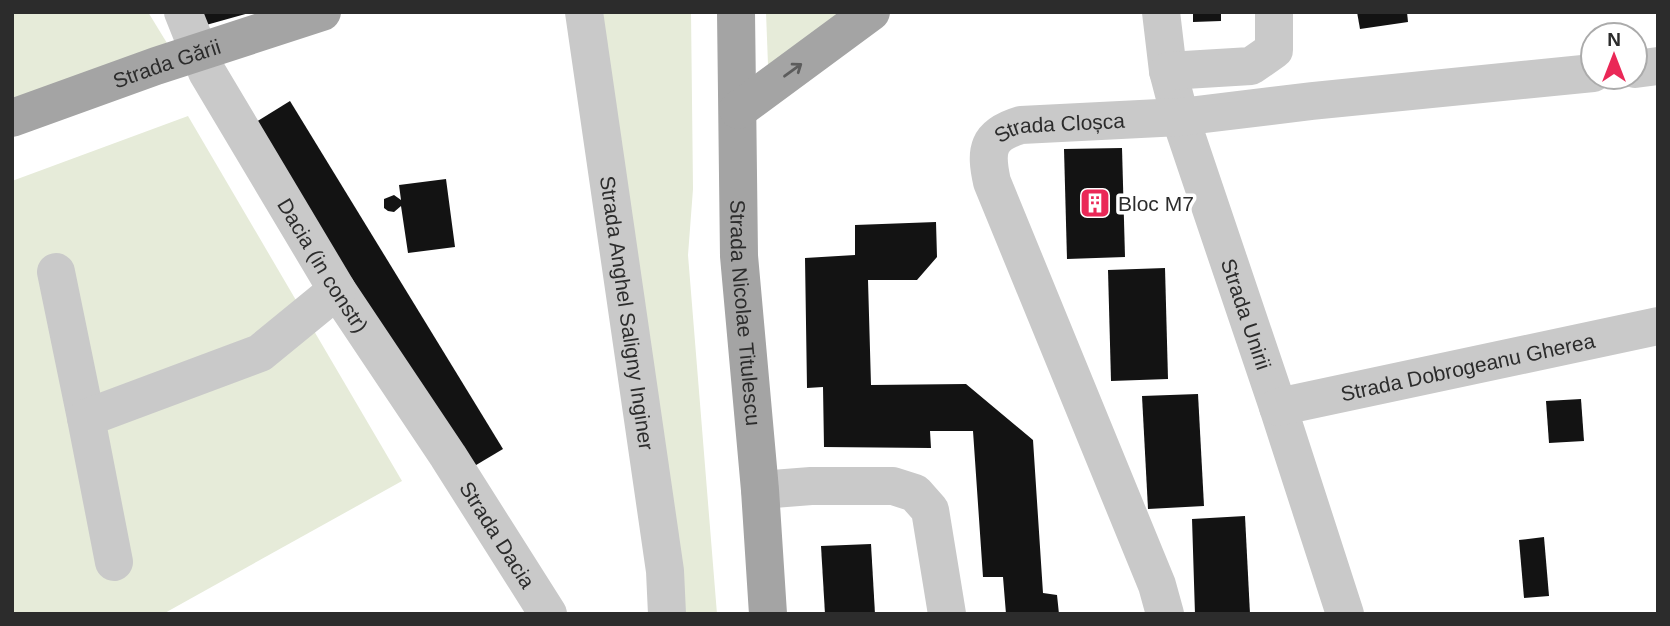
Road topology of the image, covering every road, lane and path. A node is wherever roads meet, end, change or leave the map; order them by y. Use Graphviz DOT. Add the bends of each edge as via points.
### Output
graph roads {
  1 [pos="183,12"];
  2 [pos="322,12"];
  3 [pos="584,12"];
  4 [pos="736,12"];
  5 [pos="871,12"];
  6 [pos="1161,12"];
  7 [pos="1273,12"];
  8 [pos="1168,71"];
  9 [pos="1579,74"];
  10 [pos="738,110"];
  11 [pos="1180,117"];
  12 [pos="12,118"];
  13 [pos="56,272"];
  14 [pos="337,290"];
  15 [pos="1658,326"];
  16 [pos="1278,407"];
  17 [pos="86,418"];
  18 [pos="448,456"];
  19 [pos="760,490"];
  20 [pos="114,562"];
  21 [pos="548,614"];
  22 [pos="667,614"];
  23 [pos="768,614"];
  24 [pos="947,614"];
  25 [pos="1165,614"];
  26 [pos="1345,614"];
  1 -- 14 [label="street, Dacia (in constr)" via="206,72"];
  2 -- 12 [label="main road, Strada Gării, bridge"];
  3 -- 22 [label="street, Strada Anghel Saligny Inginer" via="666,571"];
  4 -- 10 [label="main road, Strada Nicolae Titulescu"];
  10 -- 5 [label="main road, one-way"];
  6 -- 8 [label="street, Strada Unirii"];
  7 -- 8 [label="street" via="1274,50 1251,66"];
  8 -- 11 [label="street, Strada Unirii"];
  9 -- 11 [label="street, Strada Cloșca"];
  10 -- 19 [label="main road, Strada Nicolae Titulescu" via="739,256"];
  11 -- 16 [label="street, Strada Unirii"];
  11 -- 25 [label="street, Strada Cloșca" via="1021,125 1004,130 990,143 988,162 992,182"];
  13 -- 17 [label="street"];
  14 -- 17 [label="street" via="260,353"];
  14 -- 18 [label="street, Dacia (in constr)"];
  15 -- 16 [label="street, Strada Dobrogeanu Gherea"];
  16 -- 26 [label="street, Strada Unirii"];
  17 -- 20 [label="street"];
  18 -- 21 [label="street, Strada Dacia"];
  19 -- 23 [label="main road, Strada Nicolae Titulescu"];
  19 -- 24 [label="street" via="893,486 915,493 930,510"];
}
